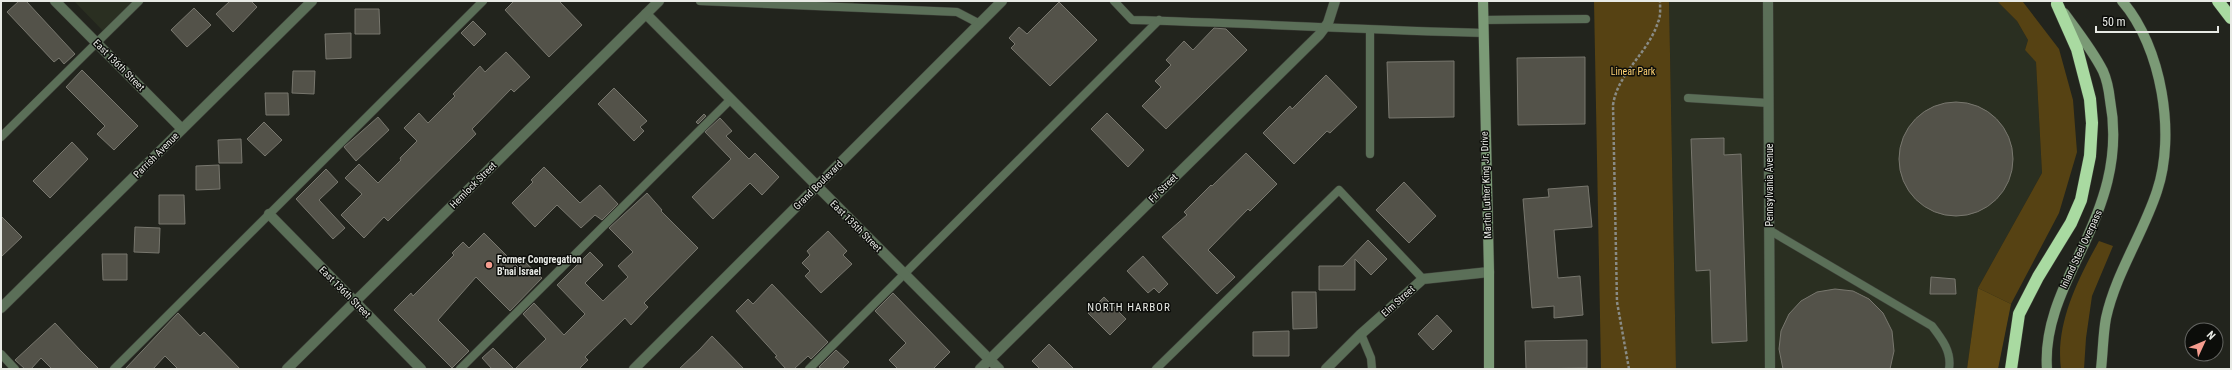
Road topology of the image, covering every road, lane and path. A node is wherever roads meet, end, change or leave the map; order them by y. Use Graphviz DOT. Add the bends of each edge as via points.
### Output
graph roads {
  1 [pos="55,1"];
  2 [pos="139,1"];
  3 [pos="312,1"];
  4 [pos="483,1"];
  5 [pos="660,1"];
  6 [pos="700,1"];
  7 [pos="1002,1"];
  8 [pos="1114,1"];
  9 [pos="1335,1"];
  10 [pos="1483,1"];
  11 [pos="1660,1"];
  12 [pos="1768,1"];
  13 [pos="2122,1"];
  14 [pos="2218,1"];
  15 [pos="2056,2"];
  16 [pos="646,14"];
  17 [pos="2231,18"];
  18 [pos="1586,19"];
  19 [pos="1159,20"];
  20 [pos="1483,20"];
  21 [pos="980,24"];
  22 [pos="1326,26"];
  23 [pos="1370,30"];
  24 [pos="1484,33"];
  25 [pos="97,43"];
  26 [pos="1688,98"];
  27 [pos="731,99"];
  28 [pos="1768,103"];
  29 [pos="182,129"];
  30 [pos="1,137"];
  31 [pos="1370,154"];
  32 [pos="817,186"];
  33 [pos="269,214"];
  34 [pos="1769,230"];
  35 [pos="1489,272"];
  36 [pos="905,274"];
  37 [pos="1423,279"];
  38 [pos="355,302"];
  39 [pos="1,308"];
  40 [pos="1361,334"];
  41 [pos="1,354"];
  42 [pos="990,360"];
  43 [pos="15,369"];
  44 [pos="114,369"];
  45 [pos="287,369"];
  46 [pos="421,369"];
  47 [pos="460,369"];
  48 [pos="634,369"];
  49 [pos="809,369"];
  50 [pos="980,369"];
  51 [pos="999,369"];
  52 [pos="1156,369"];
  53 [pos="1326,369"];
  54 [pos="1372,369"];
  55 [pos="1489,369"];
  56 [pos="1629,369"];
  57 [pos="1770,369"];
  58 [pos="1950,369"];
  59 [pos="2011,369"];
  60 [pos="2047,369"];
  61 [pos="2101,369"];
  1 -- 25 [label="street, East 136th Street"];
  2 -- 25 [label="lane"];
  3 -- 29 [label="street, Parrish Avenue"];
  4 -- 33 [label="lane"];
  5 -- 16 [label="street, Hemlock Street"];
  6 -- 21 [label="lane" via="957,12"];
  7 -- 21 [label="street, Grand Boulevard"];
  8 -- 19 [label="lane" via="1132,20"];
  9 -- 22 [label="street, Fir Street"];
  10 -- 20 [label="main road, Martin Luther King Jr. Drive"];
  11 -- 56 [label="path" via="1660,14 1655,30 1617,86 1613,105 1617,302"];
  12 -- 28 [label="street, Pennsylvania Avenue"];
  13 -- 61 [label="main road" via="2140,28 2152,56 2164,108 2165,136 2157,190 2125,261 2106,317"];
  14 -- 17 [label="highway"];
  15 -- 59 [label="highway" via="2077,49 2090,99 2092,144 2081,200 2019,314"];
  15 -- 60 [label="main road, Inland Steel Overpass" via="2082,37 2103,72 2113,115 2114,140 2107,189 2097,218 2059,297 2046,354"];
  16 -- 27 [label="street, East 135th Street"];
  16 -- 38 [label="street, Hemlock Street"];
  18 -- 20 [label="lane"];
  19 -- 22 [label="lane"];
  19 -- 36 [label="lane"];
  20 -- 24 [label="main road, Martin Luther King Jr. Drive"];
  21 -- 32 [label="street, Grand Boulevard"];
  22 -- 23 [label="lane"];
  22 -- 42 [label="street, Fir Street"];
  23 -- 24 [label="lane"];
  23 -- 31 [label="lane"];
  24 -- 35 [label="main road, Martin Luther King Jr. Drive"];
  25 -- 29 [label="street, East 136th Street"];
  25 -- 30 [label="lane"];
  26 -- 28 [label="lane"];
  27 -- 32 [label="street, East 135th Street"];
  27 -- 47 [label="lane"];
  28 -- 34 [label="street, Pennsylvania Avenue"];
  29 -- 39 [label="street, Parrish Avenue"];
  32 -- 36 [label="street, East 135th Street"];
  32 -- 48 [label="street, Grand Boulevard"];
  33 -- 38 [label="street, East 136th Street"];
  33 -- 44 [label="lane"];
  34 -- 57 [label="street, Pennsylvania Avenue"];
  34 -- 58 [label="lane" via="1932,326 1946,345 1951,362"];
  35 -- 37 [label="street, Elm Street"];
  35 -- 55 [label="main road, Martin Luther King Jr. Drive"];
  36 -- 42 [label="street, East 135th Street"];
  36 -- 49 [label="lane"];
  37 -- 40 [label="street, Elm Street"];
  37 -- 52 [label="lane" via="1340,190"];
  38 -- 45 [label="street, Hemlock Street"];
  38 -- 46 [label="street, East 136th Street"];
  40 -- 53 [label="street, Elm Street"];
  40 -- 54 [label="lane" via="1372,358"];
  41 -- 43 [label="lane"];
  42 -- 50 [label="street, Fir Street"];
  42 -- 51 [label="street, East 135th Street"];
}
